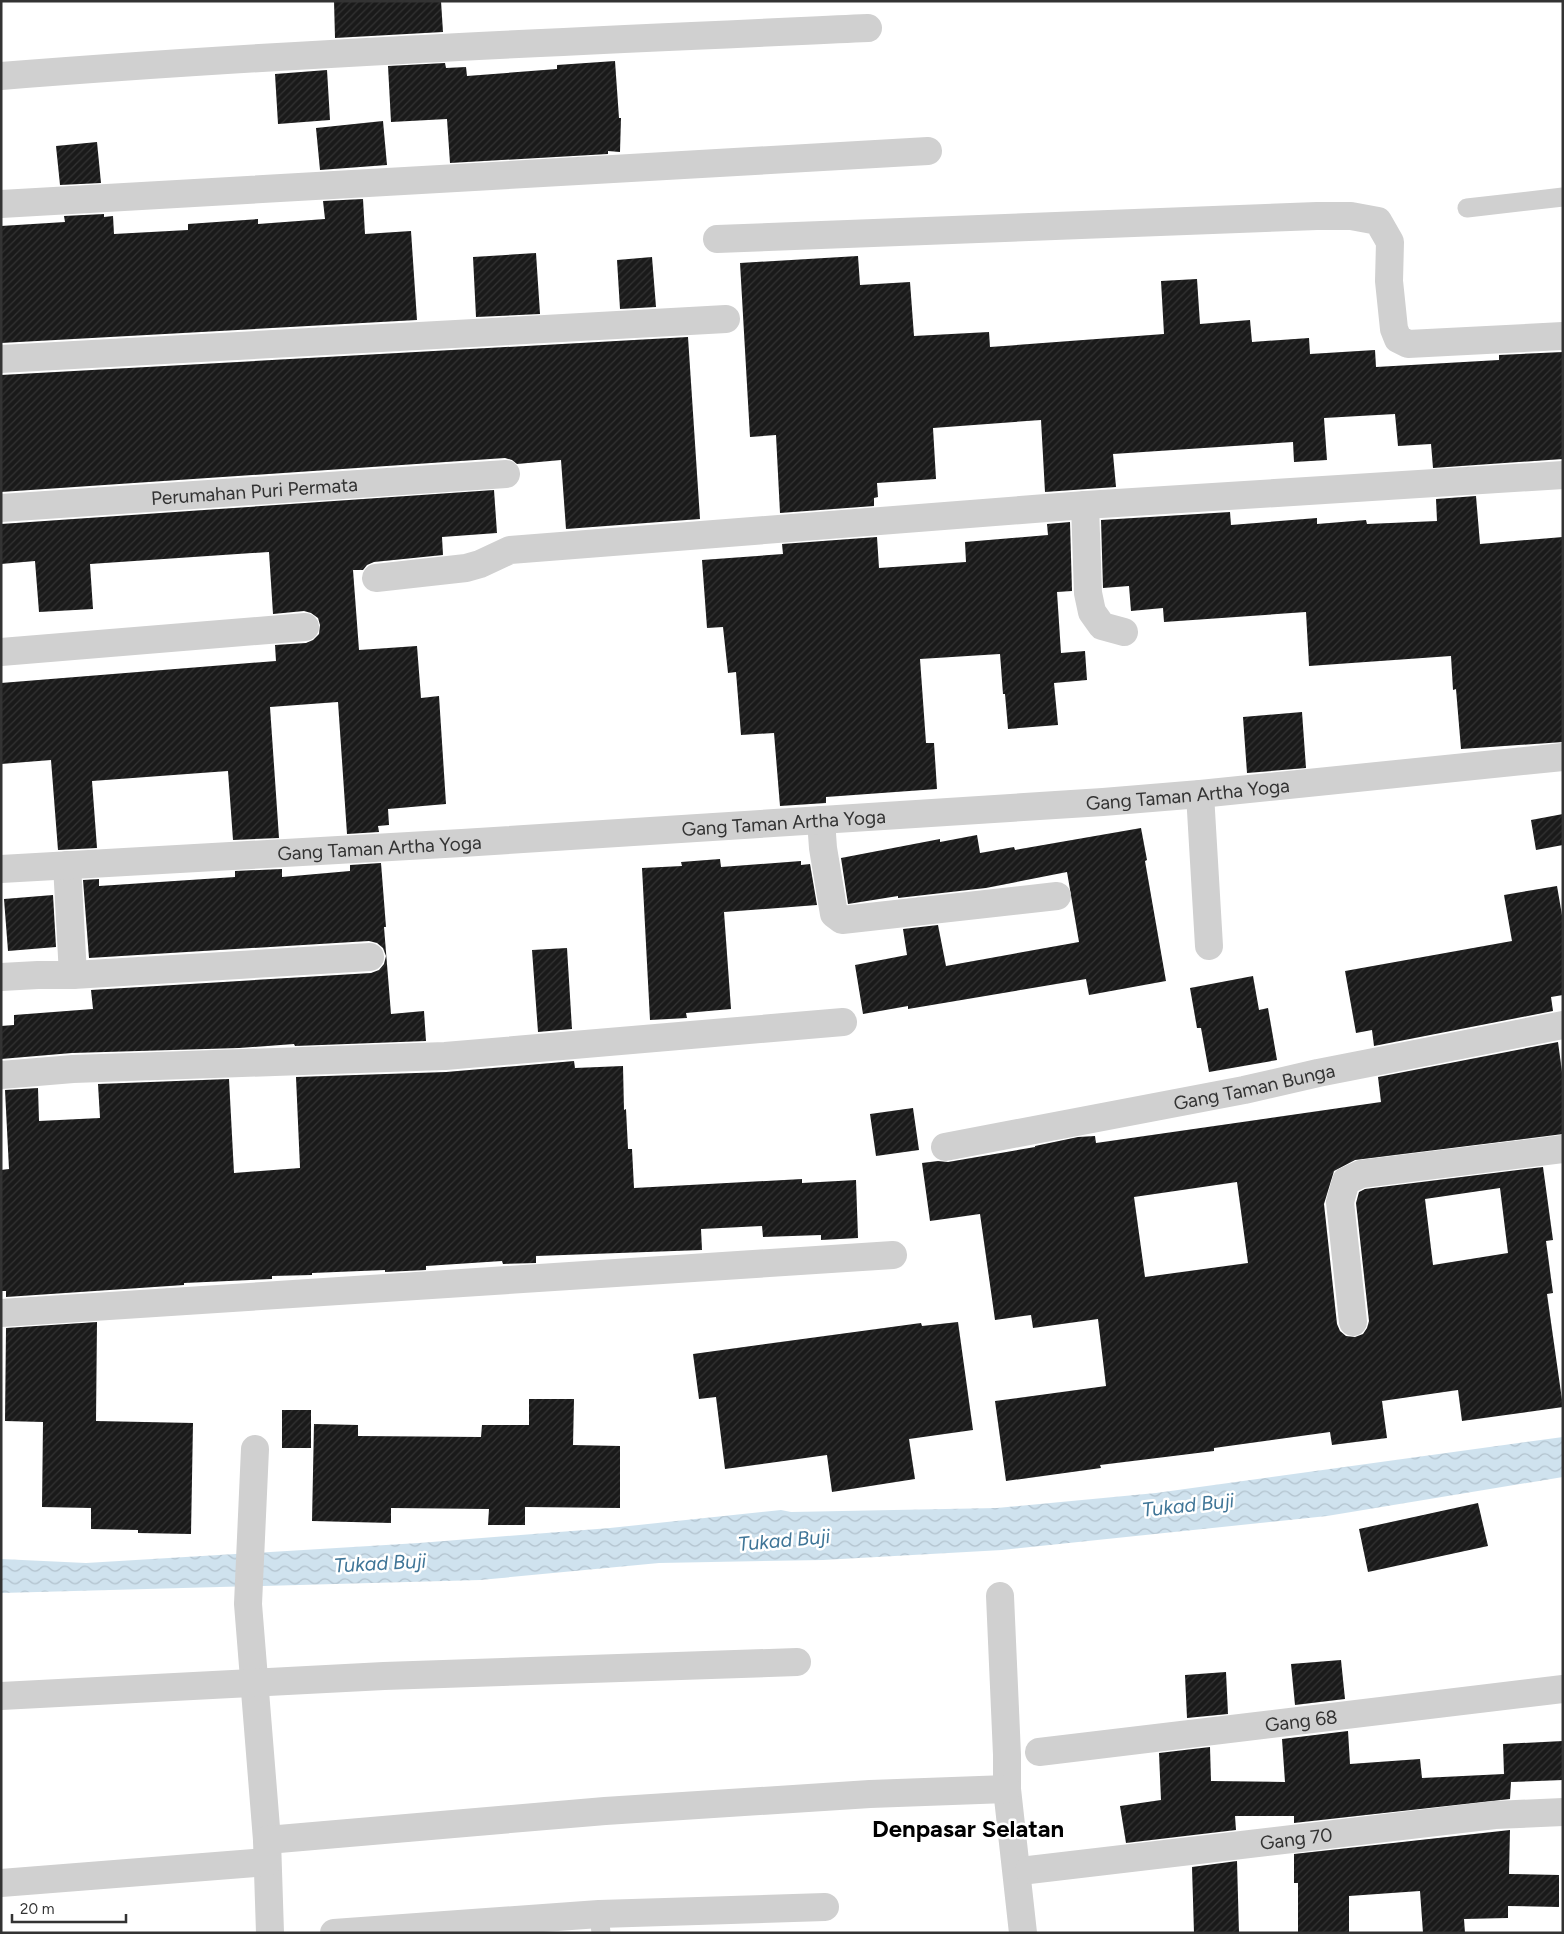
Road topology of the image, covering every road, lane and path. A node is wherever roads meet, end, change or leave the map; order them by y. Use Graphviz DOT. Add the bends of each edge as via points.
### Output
graph roads {
  1 [pos="868,28"];
  2 [pos="1,76"];
  3 [pos="928,151"];
  4 [pos="1563,197"];
  5 [pos="1,204"];
  6 [pos="1466,208"];
  7 [pos="717,238"];
  8 [pos="726,319"];
  9 [pos="1563,336"];
  10 [pos="1,358"];
  11 [pos="506,474"];
  12 [pos="1563,475"];
  13 [pos="1084,504"];
  14 [pos="1,508"];
  15 [pos="376,578"];
  16 [pos="305,627"];
  17 [pos="1124,632"];
  18 [pos="1,652"];
  19 [pos="1563,757"];
  20 [pos="1200,794"];
  21 [pos="821,820"];
  22 [pos="67,864"];
  23 [pos="1,869"];
  24 [pos="1057,896"];
  25 [pos="1209,946"];
  26 [pos="370,957"];
  27 [pos="73,975"];
  28 [pos="1,977"];
  29 [pos="843,1022"];
  30 [pos="1563,1025"];
  31 [pos="1,1075"];
  32 [pos="944,1147"];
  33 [pos="1563,1148"];
  34 [pos="893,1255"];
  35 [pos="1,1313"];
  36 [pos="1353,1322"];
  37 [pos="255,1449"];
  38 [pos="1000,1596"];
  39 [pos="797,1662"];
  40 [pos="253,1683"];
  41 [pos="1563,1689"];
  42 [pos="1,1696"];
  43 [pos="1039,1752"];
  44 [pos="1007,1789"];
  45 [pos="1563,1812"];
  46 [pos="267,1851"];
  47 [pos="1028,1870"];
  48 [pos="1,1883"];
  49 [pos="825,1907"];
  50 [pos="600,1923"];
  51 [pos="270,1933"];
  52 [pos="334,1933"];
  53 [pos="1023,1933"];
  1 -- 2 [label="street" via="421,48"];
  3 -- 5 [label="street"];
  4 -- 6 [label="lane"];
  7 -- 9 [label="street" via="1351,216 1378,221 1390,242 1389,281 1394,329 1398,338 1408,344"];
  8 -- 10 [label="street"];
  11 -- 14 [label="street, Perumahan Puri Permata"];
  12 -- 13 [label="street"];
  13 -- 15 [label="street" via="510,550 466,568"];
  13 -- 17 [label="street" via="1088,593 1092,612 1102,626"];
  16 -- 18 [label="street"];
  19 -- 20 [label="street, Gang Taman Artha Yoga"];
  20 -- 21 [label="street, Gang Taman Artha Yoga"];
  20 -- 25 [label="street"];
  21 -- 22 [label="street, Gang Taman Artha Yoga"];
  21 -- 24 [label="street" via="834,914 842,920"];
  22 -- 23 [label="street, Gang Taman Artha Yoga"];
  22 -- 27 [label="street"];
  26 -- 27 [label="street"];
  27 -- 28 [label="street"];
  29 -- 31 [label="street" via="445,1056 73,1068"];
  30 -- 32 [label="street, Gang Taman Bunga"];
  33 -- 36 [label="street" via="1361,1174 1346,1182 1340,1202"];
  34 -- 35 [label="street"];
  37 -- 40 [label="street" via="248,1604"];
  38 -- 44 [label="street"];
  39 -- 40 [label="street"];
  40 -- 42 [label="street"];
  40 -- 46 [label="street"];
  41 -- 43 [label="street, Gang 68"];
  44 -- 46 [label="street" via="604,1811"];
  44 -- 53 [label="street"];
  45 -- 47 [label="street, Gang 70" via="1495,1815"];
  46 -- 48 [label="street"];
  46 -- 51 [label="street"];
  49 -- 50 [label="street"];
  50 -- 52 [label="street"];
}
